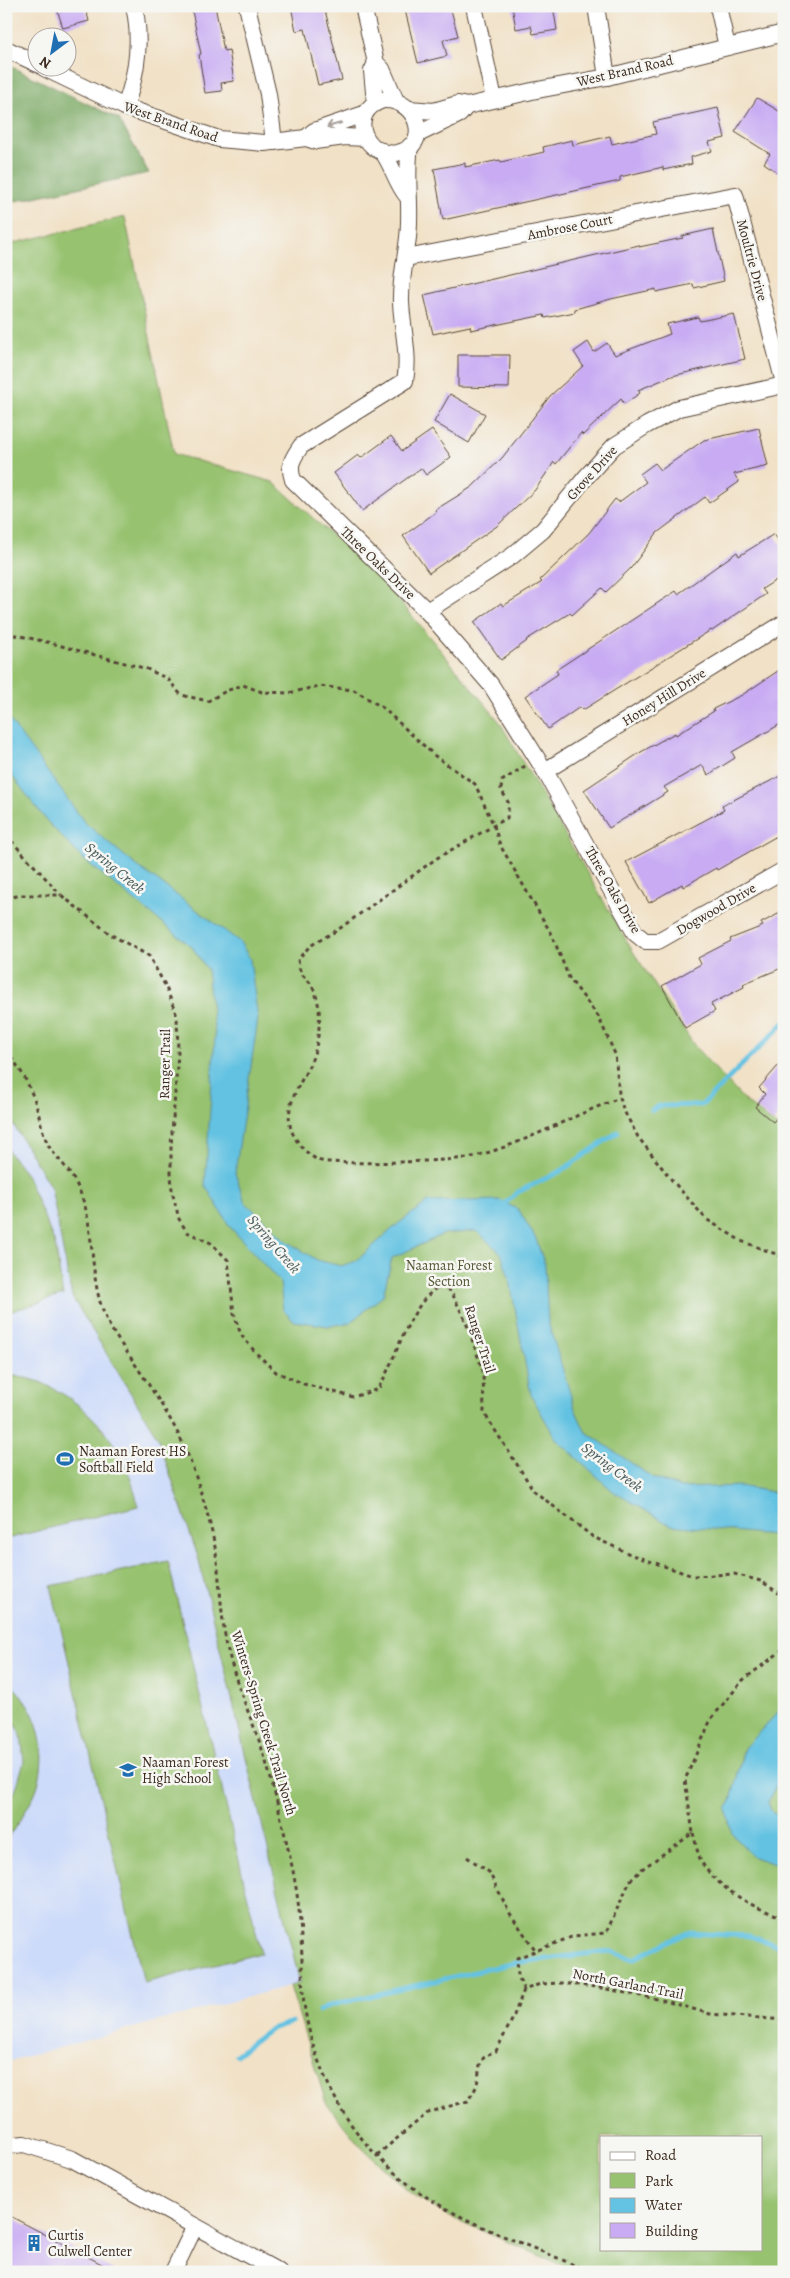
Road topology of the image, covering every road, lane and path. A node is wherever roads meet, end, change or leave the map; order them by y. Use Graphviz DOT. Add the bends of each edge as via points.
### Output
graph roads {
  1 [pos="134,6"];
  2 [pos="247,6"];
  3 [pos="363,6"];
  4 [pos="474,6"];
  5 [pos="596,6"];
  6 [pos="718,6"];
  7 [pos="784,33"];
  8 [pos="727,47"];
  9 [pos="6,49"];
  10 [pos="28,59"];
  11 [pos="376,63"];
  12 [pos="607,77"];
  13 [pos="65,78"];
  14 [pos="494,99"];
  15 [pos="403,105"];
  16 [pos="467,106"];
  17 [pos="125,107"];
  18 [pos="370,108"];
  19 [pos="306,138"];
  20 [pos="366,138"];
  21 [pos="414,140"];
  22 [pos="274,142"];
  23 [pos="382,151"];
  24 [pos="407,196"];
  25 [pos="735,196"];
  26 [pos="406,258"];
  27 [pos="784,384"];
  28 [pos="427,611"];
  29 [pos="784,623"];
  30 [pos="6,636"];
  31 [pos="527,765"];
  32 [pos="545,771"];
  33 [pos="494,826"];
  34 [pos="6,835"];
  35 [pos="784,870"];
  36 [pos="61,895"];
  37 [pos="6,899"];
  38 [pos="645,941"];
  39 [pos="6,1051"];
  40 [pos="620,1098"];
  41 [pos="784,1257"];
  42 [pos="784,1600"];
  43 [pos="784,1649"];
  44 [pos="693,1833"];
  45 [pos="467,1857"];
  46 [pos="784,1918"];
  47 [pos="536,1951"];
  48 [pos="524,1990"];
  49 [pos="784,2020"];
  50 [pos="6,2146"];
  51 [pos="377,2156"];
  52 [pos="195,2226"];
  53 [pos="173,2272"];
  54 [pos="279,2272"];
  55 [pos="590,2272"];
  1 -- 17 [label="street" via="138,54 134,81"];
  2 -- 22 [label="street" via="268,94"];
  3 -- 11 [label="street"];
  4 -- 14 [label="street"];
  5 -- 12 [label="street"];
  6 -- 8 [label="street"];
  7 -- 8 [label="street, West Brand Road"];
  8 -- 12 [label="street, West Brand Road"];
  9 -- 10 [label="street"];
  11 -- 15 [label="street"];
  11 -- 18 [label="street" via="372,71"];
  12 -- 14 [label="street, West Brand Road"];
  13 -- 17 [label="street, West Brand Road"];
  14 -- 16 [label="street, West Brand Road"];
  15 -- 16 [label="street, West Brand Road" via="434,111 458,104"];
  15 -- 18 [label="street" via="383,100"];
  15 -- 21 [label="street" via="417,121"];
  16 -- 21 [label="street, West Brand Road" via="460,114"];
  17 -- 22 [label="street, West Brand Road" via="219,139"];
  18 -- 19 [label="street, West Brand Road, one-way" via="314,131"];
  18 -- 20 [label="street" via="362,126"];
  19 -- 20 [label="street, West Brand Road" via="315,141"];
  19 -- 22 [label="street, West Brand Road"];
  20 -- 23 [label="street"];
  21 -- 23 [label="street" via="397,154"];
  21 -- 24 [label="street, Three Oaks Drive"];
  23 -- 24 [label="street, Three Oaks Drive"];
  24 -- 26 [label="street, Three Oaks Drive"];
  25 -- 26 [label="street, Ambrose Court"];
  25 -- 27 [label="street, Moultrie Drive"];
  26 -- 28 [label="street, Three Oaks Drive" via="401,300 408,366 405,382 301,446 290,461 290,470 293,480"];
  27 -- 28 [label="street, Grove Drive" via="679,408 647,425 614,446 543,530 512,556"];
  28 -- 32 [label="street, Three Oaks Drive" via="492,685"];
  29 -- 32 [label="street, Honey Hill Drive"];
  30 -- 33 [label="path" via="47,642 147,669 168,679 181,695 208,701 243,686 262,692 289,693 319,686 354,690 383,708 435,756 475,784"];
  31 -- 33 [label="path" via="502,781 500,789 509,804 507,818"];
  32 -- 38 [label="street, Three Oaks Drive" via="635,933"];
  33 -- 40 [label="path" via="500,845 552,934 569,978 598,1016 615,1054"];
  33 -- 40 [label="path" via="437,858 338,930 310,946 298,959 300,973 312,987 320,1010 316,1048 291,1102 291,1129 302,1148 319,1161 341,1164 471,1157 528,1139 591,1108"];
  34 -- 36 [label="path, Ranger Trail"];
  35 -- 38 [label="street, Dogwood Drive" via="658,942"];
  36 -- 37 [label="path" via="20,895"];
  36 -- 42 [label="path, Ranger Trail" via="110,934 149,956 165,985 177,1016 175,1110 170,1146 174,1200 179,1219 187,1232 211,1243 228,1260 234,1314 241,1335 256,1353 276,1372 304,1384 353,1397 378,1389 397,1346 430,1292 439,1286 451,1291 466,1322 482,1372 484,1413 534,1491 593,1537 632,1555 693,1576 734,1574 761,1582"];
  39 -- 51 [label="path, Winters-Spring Creek Trail North" via="19,1067 32,1093 48,1144 71,1173 81,1192 105,1316 170,1418 188,1454 206,1505 215,1548 228,1653 279,1808 296,1884 305,2009 310,2036 336,2100"];
  40 -- 41 [label="path" via="638,1137 706,1218 740,1241"];
  43 -- 44 [label="path" via="743,1680 711,1719 685,1780"];
  44 -- 46 [label="path" via="701,1861 720,1885 769,1914"];
  44 -- 47 [label="path" via="630,1881 606,1933 574,1936"];
  45 -- 47 [label="path" via="489,1872 509,1912"];
  47 -- 48 [label="path" via="517,1958 518,1976"];
  48 -- 49 [label="path, North Garland Trail" via="540,1984 560,1983 596,1987 662,2000 710,2014"];
  48 -- 51 [label="path" via="496,2050 481,2060 476,2086 468,2101 429,2112"];
  50 -- 52 [label="street" via="24,2144 72,2159"];
  51 -- 55 [label="path, Winters-Spring Creek Trail North" via="402,2180 455,2215"];
  52 -- 53 [label="street"];
  52 -- 54 [label="street"];
}
